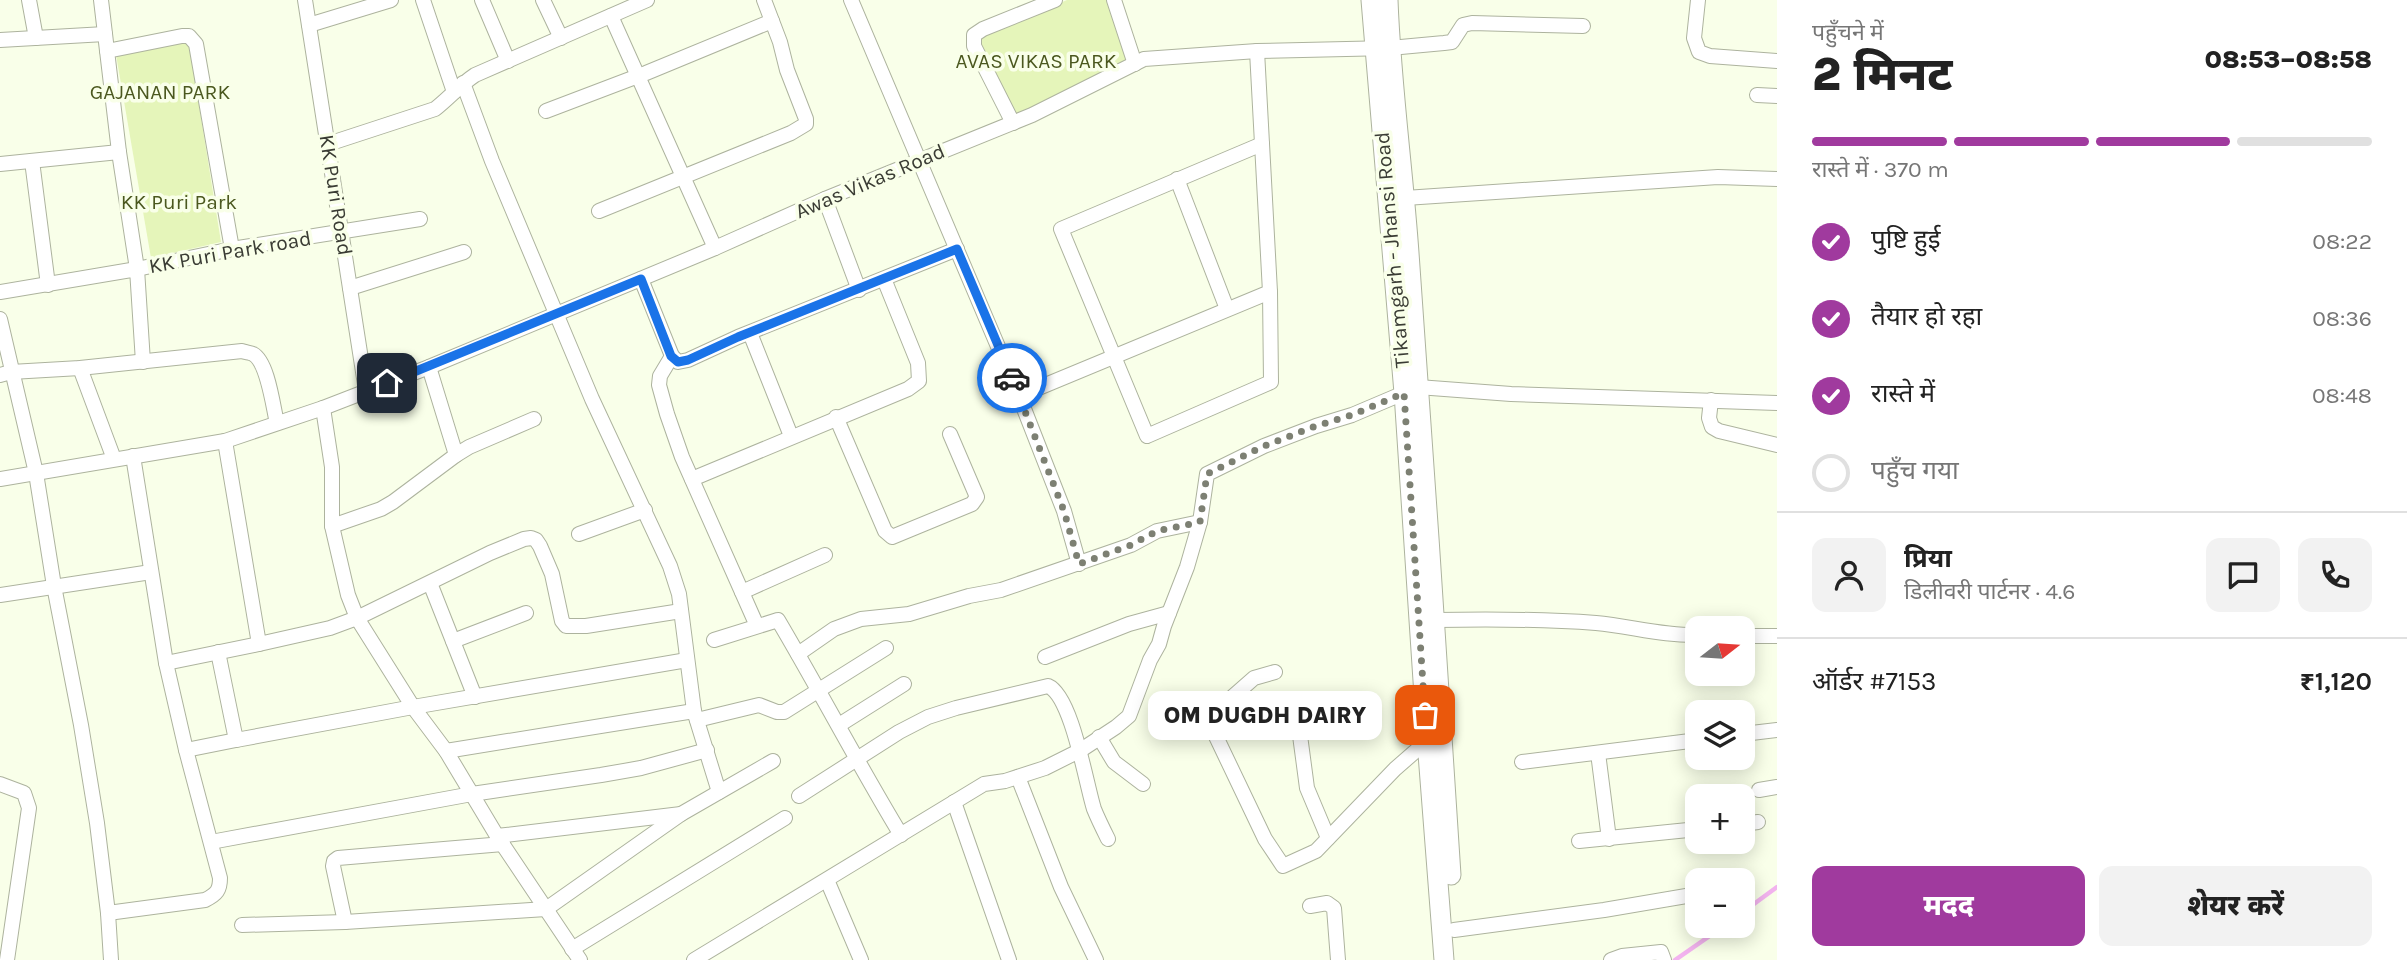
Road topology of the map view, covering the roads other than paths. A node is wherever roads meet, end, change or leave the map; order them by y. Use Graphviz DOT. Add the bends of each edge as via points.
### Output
graph roads {
  1 [pos="29,0"];
  2 [pos="101,0"];
  3 [pos="305,0"];
  4 [pos="423,0"];
  5 [pos="482,0"];
  6 [pos="543,0"];
  7 [pos="647,0"];
  8 [pos="764,0"];
  9 [pos="852,0"];
  10 [pos="1055,0"];
  11 [pos="1114,0"];
  12 [pos="1371,0"];
  13 [pos="1388,0"];
  14 [pos="1698,0"];
  15 [pos="386,1"];
  16 [pos="611,16"];
  17 [pos="772,21"];
  18 [pos="309,24"];
  19 [pos="1583,26"];
  20 [pos="105,34"];
  21 [pos="36,38"];
  22 [pos="561,38"];
  23 [pos="0,40"];
  24 [pos="1382,48"];
  25 [pos="107,51"];
  26 [pos="1257,51"];
  27 [pos="508,61"];
  28 [pos="1777,61"];
  29 [pos="1135,64"];
  30 [pos="638,76"];
  31 [pos="458,87"];
  32 [pos="1757,95"];
  33 [pos="1777,96"];
  34 [pos="547,111"];
  35 [pos="1013,123"];
  36 [pos="328,144"];
  37 [pos="1262,144"];
  38 [pos="120,152"];
  39 [pos="918,160"];
  40 [pos="32,161"];
  41 [pos="0,164"];
  42 [pos="683,177"];
  43 [pos="1777,179"];
  44 [pos="1177,180"];
  45 [pos="1405,198"];
  46 [pos="825,199"];
  47 [pos="599,211"];
  48 [pos="420,219"];
  49 [pos="341,233"];
  50 [pos="715,248"];
  51 [pos="232,249"];
  52 [pos="957,249"];
  53 [pos="464,252"];
  54 [pos="137,269"];
  55 [pos="641,279"];
  56 [pos="884,279"];
  57 [pos="48,285"];
  58 [pos="350,288"];
  59 [pos="859,290"];
  60 [pos="0,292"];
  61 [pos="1270,292"];
  62 [pos="1227,309"];
  63 [pos="557,313"];
  64 [pos="0,319"];
  65 [pos="750,332"];
  66 [pos="671,356"];
  67 [pos="1113,357"];
  68 [pos="143,362"];
  69 [pos="429,367"];
  70 [pos="80,368"];
  71 [pos="5,373"];
  72 [pos="366,390"];
  73 [pos="1411,390"];
  74 [pos="1019,397"];
  75 [pos="1711,401"];
  76 [pos="1777,403"];
  77 [pos="323,408"];
  78 [pos="836,417"];
  79 [pos="534,419"];
  80 [pos="277,423"];
  81 [pos="950,434"];
  82 [pos="791,436"];
  83 [pos="225,441"];
  84 [pos="1777,445"];
  85 [pos="133,456"];
  86 [pos="456,456"];
  87 [pos="114,459"];
  88 [pos="36,473"];
  89 [pos="692,478"];
  90 [pos="0,479"];
  91 [pos="645,510"];
  92 [pos="1200,522"];
  93 [pos="332,526"];
  94 [pos="579,534"];
  95 [pos="825,555"];
  96 [pos="1079,564"];
  97 [pos="151,572"];
  98 [pos="430,583"];
  99 [pos="54,586"];
  100 [pos="742,592"];
  101 [pos="0,596"];
  102 [pos="681,611"];
  103 [pos="526,612"];
  104 [pos="1169,613"];
  105 [pos="357,618"];
  106 [pos="1435,620"];
  107 [pos="757,626"];
  108 [pos="1685,636"];
  109 [pos="1755,636"];
  110 [pos="1777,636"];
  111 [pos="453,640"];
  112 [pos="714,640"];
  113 [pos="259,643"];
  114 [pos="886,648"];
  115 [pos="218,652"];
  116 [pos="798,654"];
  117 [pos="1045,657"];
  118 [pos="687,660"];
  119 [pos="166,663"];
  120 [pos="1275,672"];
  121 [pos="904,684"];
  122 [pos="820,689"];
  123 [pos="475,697"];
  124 [pos="413,707"];
  125 [pos="696,716"];
  126 [pos="839,725"];
  127 [pos="1299,728"];
  128 [pos="1777,730"];
  129 [pos="1755,733"];
  130 [pos="1099,737"];
  131 [pos="236,740"];
  132 [pos="1427,741"];
  133 [pos="1685,742"];
  134 [pos="186,750"];
  135 [pos="707,750"];
  136 [pos="1081,750"];
  137 [pos="446,751"];
  138 [pos="1598,752"];
  139 [pos="856,760"];
  140 [pos="773,761"];
  141 [pos="1522,762"];
  142 [pos="1437,770"];
  143 [pos="1017,777"];
  144 [pos="0,784"];
  145 [pos="1143,784"];
  146 [pos="1777,787"];
  147 [pos="1759,790"];
  148 [pos="719,792"];
  149 [pos="472,794"];
  150 [pos="800,796"];
  151 [pos="954,802"];
  152 [pos="681,814"];
  153 [pos="785,818"];
  154 [pos="1685,830"];
  155 [pos="901,835"];
  156 [pos="1328,838"];
  157 [pos="1108,839"];
  158 [pos="1609,839"];
  159 [pos="500,840"];
  160 [pos="1579,841"];
  161 [pos="211,842"];
  162 [pos="827,880"];
  163 [pos="1685,896"];
  164 [pos="1310,905"];
  165 [pos="546,909"];
  166 [pos="108,912"];
  167 [pos="345,922"];
  168 [pos="243,925"];
  169 [pos="1454,930"];
  170 [pos="576,955"];
  171 [pos="1663,956"];
  172 [pos="7,960"];
  173 [pos="111,960"];
  174 [pos="694,960"];
  175 [pos="861,960"];
  176 [pos="1009,960"];
  177 [pos="1096,960"];
  178 [pos="1338,960"];
  179 [pos="1444,960"];
  180 [pos="1455,960"];
  181 [pos="1611,960"];
  1 -- 21 [label="street"];
  2 -- 20 [label="street, KK Puri Park road"];
  3 -- 18 [label="street, KK Puri Road"];
  4 -- 31 [label="street"];
  5 -- 27 [label="street"];
  6 -- 22 [label="street"];
  7 -- 16 [label="street"];
  8 -- 17 [label="street"];
  9 -- 39 [label="street"];
  10 -- 35 [label="street" via="974,35 974,46"];
  11 -- 29 [label="street"];
  12 -- 24 [label="street, Tikamgarh - Jhansi Road"];
  13 -- 24 [label="street"];
  14 -- 28 [label="street" via="1694,38 1699,52"];
  15 -- 18 [label="street"];
  16 -- 22 [label="street"];
  16 -- 30 [label="street"];
  17 -- 30 [label="street"];
  17 -- 42 [label="street" via="806,124"];
  18 -- 36 [label="street, KK Puri Road"];
  19 -- 24 [label="street, Awas Vikas Road" via="1472,23 1463,25 1452,41"];
  20 -- 21 [label="street"];
  20 -- 25 [label="street, KK Puri Park road"];
  21 -- 23 [label="street"];
  22 -- 27 [label="street"];
  24 -- 26 [label="street, Awas Vikas Road"];
  24 -- 45 [label="street"];
  24 -- 73 [label="street, Tikamgarh - Jhansi Road"];
  25 -- 38 [label="street, KK Puri Park road"];
  25 -- 51 [label="street" via="182,36 196,44"];
  26 -- 29 [label="street, Awas Vikas Road" via="1144,59"];
  26 -- 37 [label="street"];
  27 -- 31 [label="street"];
  29 -- 35 [label="street, Awas Vikas Road"];
  30 -- 34 [label="street"];
  30 -- 42 [label="street"];
  31 -- 36 [label="street" via="435,108"];
  31 -- 63 [label="street"];
  32 -- 33 [label="street"];
  35 -- 39 [label="street, Awas Vikas Road"];
  36 -- 49 [label="street, KK Puri Road"];
  37 -- 44 [label="street"];
  37 -- 61 [label="street"];
  38 -- 40 [label="street"];
  38 -- 54 [label="street, KK Puri Park road"];
  39 -- 46 [label="street, Awas Vikas Road"];
  39 -- 52 [label="street"];
  40 -- 41 [label="street"];
  40 -- 57 [label="street"];
  42 -- 47 [label="street"];
  42 -- 50 [label="street"];
  43 -- 45 [label="street" via="1718,177"];
  44 -- 62 [label="street"];
  44 -- 67 [label="street" via="1060,229"];
  45 -- 73 [label="street"];
  46 -- 50 [label="street, Awas Vikas Road"];
  46 -- 59 [label="street"];
  48 -- 49 [label="street, KK Puri Park road"];
  49 -- 51 [label="street, KK Puri Park road"];
  49 -- 58 [label="street, KK Puri Road"];
  50 -- 55 [label="street, Awas Vikas Road"];
  51 -- 54 [label="street, KK Puri Park road"];
  52 -- 56 [label="street"];
  52 -- 74 [label="street"];
  53 -- 58 [label="street"];
  54 -- 57 [label="street"];
  54 -- 68 [label="street"];
  55 -- 63 [label="street, Awas Vikas Road"];
  55 -- 66 [label="street"];
  56 -- 59 [label="street"];
  56 -- 78 [label="street" via="918,363 919,381"];
  57 -- 60 [label="street"];
  58 -- 72 [label="street, KK Puri Road"];
  59 -- 65 [label="street"];
  61 -- 62 [label="street"];
  61 -- 67 [label="street" via="1270,382 1147,436"];
  62 -- 67 [label="street"];
  63 -- 69 [label="street, Awas Vikas Road"];
  63 -- 91 [label="street"];
  64 -- 71 [label="street"];
  65 -- 66 [label="street" via="688,360 678,362"];
  65 -- 82 [label="street"];
  66 -- 89 [label="street" via="659,385"];
  67 -- 74 [label="street"];
  68 -- 70 [label="street"];
  68 -- 80 [label="street" via="252,353 264,369"];
  69 -- 72 [label="street, Awas Vikas Road"];
  69 -- 86 [label="street"];
  70 -- 71 [label="street"];
  70 -- 87 [label="street"];
  71 -- 88 [label="street"];
  72 -- 77 [label="street, Awas Vikas Road"];
  73 -- 75 [label="street"];
  73 -- 92 [label="street" via="1264,446 1207,474"];
  73 -- 106 [label="street"];
  73 -- 132 [label="street, Tikamgarh - Jhansi Road"];
  74 -- 96 [label="street" via="1064,511"];
  75 -- 76 [label="street"];
  75 -- 84 [label="street" via="1712,428"];
  77 -- 80 [label="street, Awas Vikas Road"];
  77 -- 93 [label="street" via="332,467"];
  78 -- 81 [label="street" via="885,531 892,537 972,504 977,497"];
  78 -- 82 [label="street"];
  79 -- 86 [label="street"];
  80 -- 83 [label="street, Awas Vikas Road"];
  82 -- 89 [label="street"];
  83 -- 85 [label="street, Awas Vikas Road"];
  83 -- 113 [label="street"];
  85 -- 87 [label="street, Awas Vikas Road"];
  85 -- 97 [label="street"];
  86 -- 93 [label="street" via="381,509"];
  87 -- 88 [label="street, Awas Vikas Road"];
  88 -- 90 [label="street, Awas Vikas Road"];
  88 -- 99 [label="street"];
  89 -- 100 [label="street"];
  91 -- 94 [label="street"];
  91 -- 102 [label="street" via="670,566"];
  92 -- 96 [label="street" via="1157,531"];
  92 -- 104 [label="street"];
  93 -- 105 [label="street"];
  95 -- 100 [label="street"];
  96 -- 116 [label="street" via="909,614 861,619 834,629"];
  97 -- 99 [label="street"];
  97 -- 119 [label="street"];
  98 -- 102 [label="street" via="531,538 541,546 566,626"];
  98 -- 105 [label="street"];
  98 -- 111 [label="street"];
  99 -- 101 [label="street"];
  99 -- 166 [label="street" via="81,725"];
  100 -- 107 [label="street"];
  102 -- 118 [label="street"];
  103 -- 111 [label="street"];
  104 -- 117 [label="street"];
  104 -- 130 [label="street" via="1129,716"];
  105 -- 113 [label="street"];
  105 -- 124 [label="street"];
  106 -- 108 [label="street" via="1595,623"];
  106 -- 142 [label="street"];
  107 -- 112 [label="street"];
  107 -- 116 [label="street" via="778,620"];
  109 -- 110 [label="street"];
  111 -- 123 [label="street"];
  113 -- 115 [label="street"];
  114 -- 122 [label="street"];
  115 -- 119 [label="street"];
  115 -- 131 [label="street"];
  116 -- 122 [label="street"];
  118 -- 123 [label="street"];
  118 -- 125 [label="street"];
  119 -- 134 [label="street"];
  120 -- 156 [label="street" via="1254,678 1220,708 1210,719 1212,728 1265,839 1283,866 1316,851"];
  121 -- 126 [label="street"];
  122 -- 125 [label="street" via="781,713 760,705"];
  122 -- 126 [label="street"];
  123 -- 124 [label="street"];
  124 -- 131 [label="street"];
  124 -- 137 [label="street"];
  125 -- 135 [label="street"];
  125 -- 137 [label="street"];
  126 -- 139 [label="street"];
  127 -- 156 [label="street" via="1307,788"];
  128 -- 129 [label="street"];
  130 -- 136 [label="street"];
  130 -- 145 [label="street" via="1114,762"];
  131 -- 134 [label="street"];
  132 -- 142 [label="street, Tikamgarh - Jhansi Road"];
  132 -- 156 [label="street"];
  133 -- 138 [label="street"];
  134 -- 161 [label="street"];
  135 -- 148 [label="street"];
  135 -- 149 [label="street" via="614,773"];
  136 -- 139 [label="street" via="1060,698 1048,686 928,717"];
  136 -- 143 [label="street"];
  136 -- 157 [label="street" via="1096,813"];
  137 -- 149 [label="street"];
  138 -- 141 [label="street"];
  138 -- 158 [label="street"];
  139 -- 150 [label="street"];
  139 -- 155 [label="street"];
  140 -- 148 [label="street"];
  142 -- 169 [label="street"];
  142 -- 179 [label="street, Tikamgarh - Jhansi Road"];
  143 -- 151 [label="street" via="984,784"];
  143 -- 177 [label="street"];
  144 -- 172 [label="street" via="24,793 29,808"];
  146 -- 147 [label="street"];
  148 -- 152 [label="street"];
  149 -- 159 [label="street"];
  149 -- 161 [label="street"];
  151 -- 155 [label="street"];
  151 -- 176 [label="street"];
  152 -- 159 [label="street"];
  152 -- 165 [label="street"];
  153 -- 170 [label="street"];
  154 -- 158 [label="street"];
  155 -- 162 [label="street"];
  158 -- 160 [label="street"];
  159 -- 165 [label="street"];
  159 -- 167 [label="street" via="338,858 333,866"];
  161 -- 166 [label="street" via="220,877 215,895"];
  162 -- 174 [label="street"];
  162 -- 175 [label="street"];
  163 -- 169 [label="street"];
  164 -- 178 [label="street" via="1328,903 1334,908"];
  165 -- 167 [label="street"];
  165 -- 170 [label="street"];
  166 -- 173 [label="street"];
  167 -- 168 [label="street"];
  169 -- 180 [label="street"];
  171 -- 181 [label="street"];
}
